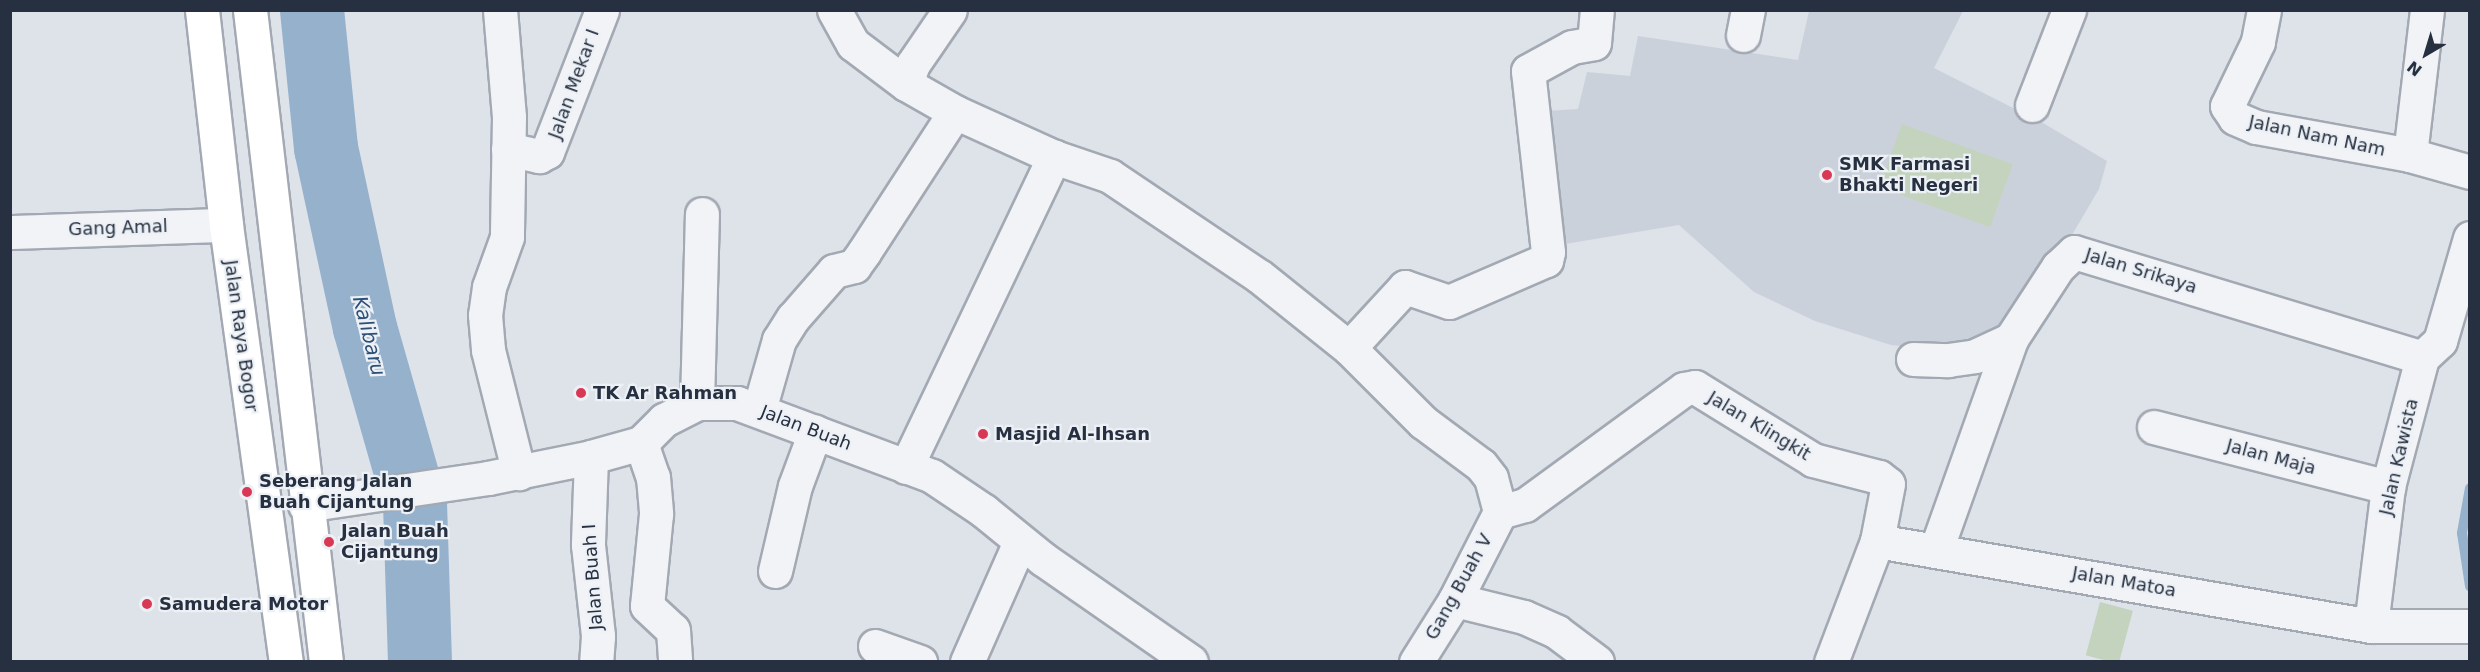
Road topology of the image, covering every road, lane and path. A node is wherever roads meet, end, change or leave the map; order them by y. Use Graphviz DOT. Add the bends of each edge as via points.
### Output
graph roads {
  1 [pos="202,10"];
  2 [pos="250,10"];
  3 [pos="500,10"];
  4 [pos="602,10"];
  5 [pos="834,10"];
  6 [pos="950,10"];
  7 [pos="1597,10"];
  8 [pos="2069,10"];
  9 [pos="2264,10"];
  10 [pos="2427,10"];
  11 [pos="906,84"];
  12 [pos="2032,105"];
  13 [pos="955,112"];
  14 [pos="508,149"];
  15 [pos="2410,155"];
  16 [pos="1054,157"];
  17 [pos="2469,172"];
  18 [pos="702,214"];
  19 [pos="226,225"];
  20 [pos="10,232"];
  21 [pos="2469,238"];
  22 [pos="2011,339"];
  23 [pos="1349,348"];
  24 [pos="2422,358"];
  25 [pos="1913,359"];
  26 [pos="697,403"];
  27 [pos="759,410"];
  28 [pos="2154,427"];
  29 [pos="815,432"];
  30 [pos="641,443"];
  31 [pos="591,457"];
  32 [pos="906,467"];
  33 [pos="519,472"];
  34 [pos="2388,488"];
  35 [pos="305,505"];
  36 [pos="1500,512"];
  37 [pos="1877,541"];
  38 [pos="1020,542"];
  39 [pos="1936,550"];
  40 [pos="775,571"];
  41 [pos="1455,600"];
  42 [pos="2371,626"];
  43 [pos="2469,626"];
  44 [pos="875,646"];
  45 [pos="1184,659"];
  46 [pos="286,662"];
  47 [pos="326,662"];
  48 [pos="596,662"];
  49 [pos="675,662"];
  50 [pos="920,662"];
  51 [pos="967,662"];
  52 [pos="1416,662"];
  53 [pos="1597,662"];
  54 [pos="1831,662"];
  1 -- 19 [label="highway, Jalan Raya Bogor"];
  2 -- 35 [label="highway"];
  3 -- 14 [label="street"];
  4 -- 14 [label="street, Jalan Mekar I" via="547,152 539,156"];
  5 -- 11 [label="street" via="853,44"];
  6 -- 11 [label="street" via="913,64"];
  7 -- 23 [label="street" via="1594,44 1572,46 1528,71 1548,252 1545,260 1449,302 1405,287"];
  8 -- 12 [label="street"];
  9 -- 15 [label="street, Jalan Nam Nam" via="2258,42 2228,106 2235,118 2256,128"];
  10 -- 15 [label="street"];
  11 -- 13 [label="street"];
  13 -- 16 [label="street"];
  13 -- 27 [label="street" via="854,266 834,272 793,318 779,340"];
  14 -- 33 [label="street" via="507,237 489,286 485,315 488,350"];
  15 -- 17 [label="street"];
  16 -- 23 [label="street" via="1110,176 1166,211 1260,276"];
  16 -- 32 [label="street"];
  18 -- 26 [label="street"];
  19 -- 20 [label="street, Gang Amal"];
  19 -- 46 [label="highway, Jalan Raya Bogor"];
  21 -- 24 [label="street, Jalan Kawista" via="2440,341"];
  22 -- 24 [label="street, Jalan Srikaya" via="2058,267 2078,251"];
  22 -- 25 [label="street" via="1975,356"];
  22 -- 39 [label="street, Jalan Srikaya"];
  23 -- 36 [label="street" via="1423,422 1481,465 1491,478"];
  24 -- 34 [label="street, Jalan Kawista"];
  26 -- 27 [label="street, Jalan Buah" via="737,403"];
  26 -- 30 [label="street, Jalan Buah" via="664,420"];
  27 -- 29 [label="street, Jalan Buah"];
  28 -- 34 [label="street, Jalan Maja"];
  29 -- 32 [label="street, Jalan Buah"];
  29 -- 40 [label="street" via="795,486"];
  30 -- 31 [label="street, Jalan Buah"];
  30 -- 49 [label="street" via="654,477 656,514 647,606 673,630"];
  31 -- 33 [label="street, Jalan Buah"];
  31 -- 48 [label="street, Jalan Buah I" via="588,545 598,636"];
  32 -- 38 [label="street, Jalan Buah" via="954,489"];
  33 -- 35 [label="street, Jalan Buah"];
  34 -- 42 [label="street, Jalan Kawista"];
  35 -- 47 [label="highway"];
  36 -- 37 [label="street, Jalan Klingkit" via="1525,505 1691,386 1813,460 1886,481 1888,488"];
  36 -- 41 [label="street, Gang Buah V"];
  37 -- 39 [label="street, Jalan Matoa"];
  37 -- 54 [label="street"];
  38 -- 45 [label="street, Jalan Buah"];
  38 -- 51 [label="street"];
  39 -- 42 [label="street, Jalan Matoa"];
  41 -- 52 [label="street, Gang Buah V"];
  41 -- 53 [label="street" via="1524,617 1557,632"];
  42 -- 43 [label="street"];
  44 -- 50 [label="street"];
}
